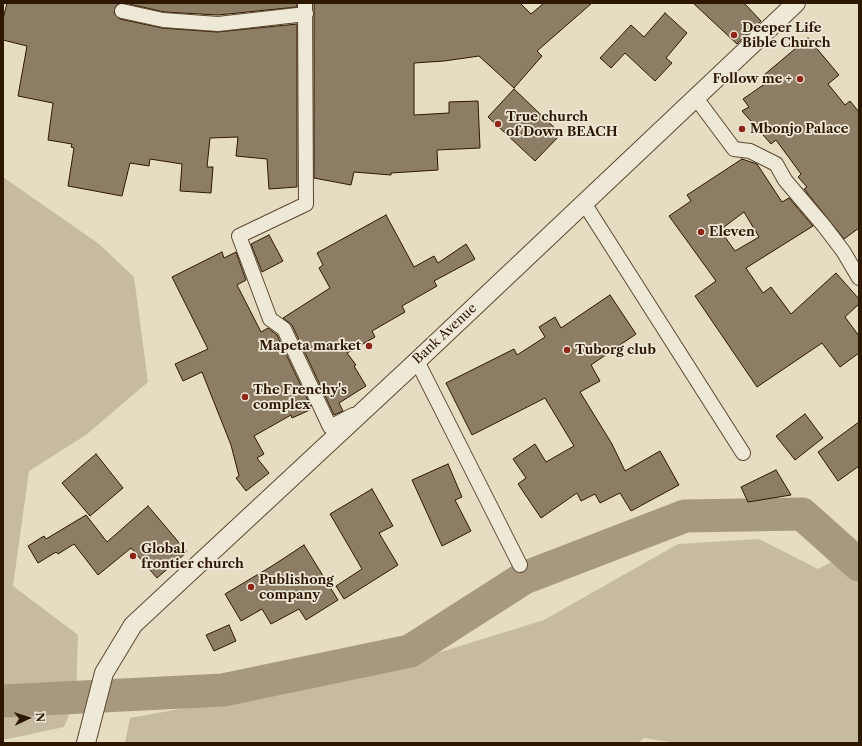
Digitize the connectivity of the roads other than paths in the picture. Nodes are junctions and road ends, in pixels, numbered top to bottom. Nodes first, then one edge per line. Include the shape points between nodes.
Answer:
1 (796, 3) edge
2 (306, 8) edge
3 (122, 11) dead end
4 (696, 98) junction
5 (584, 203) junction
6 (859, 278) edge
7 (416, 361) junction
8 (365, 410) junction
9 (743, 453) dead end
10 (520, 565) dead end
11 (86, 743) edge

1 - 4 street, Bank Avenue
2 - 3 street via 218,24 163,20
2 - 8 street via 306,204 239,236 270,319 284,329 330,427
4 - 5 street, Bank Avenue
4 - 6 street via 734,149 750,151 776,164 785,180 843,251
5 - 7 street, Bank Avenue
5 - 9 street
7 - 8 street, Bank Avenue
7 - 10 street
8 - 11 street, Bank Avenue via 133,625 104,673

